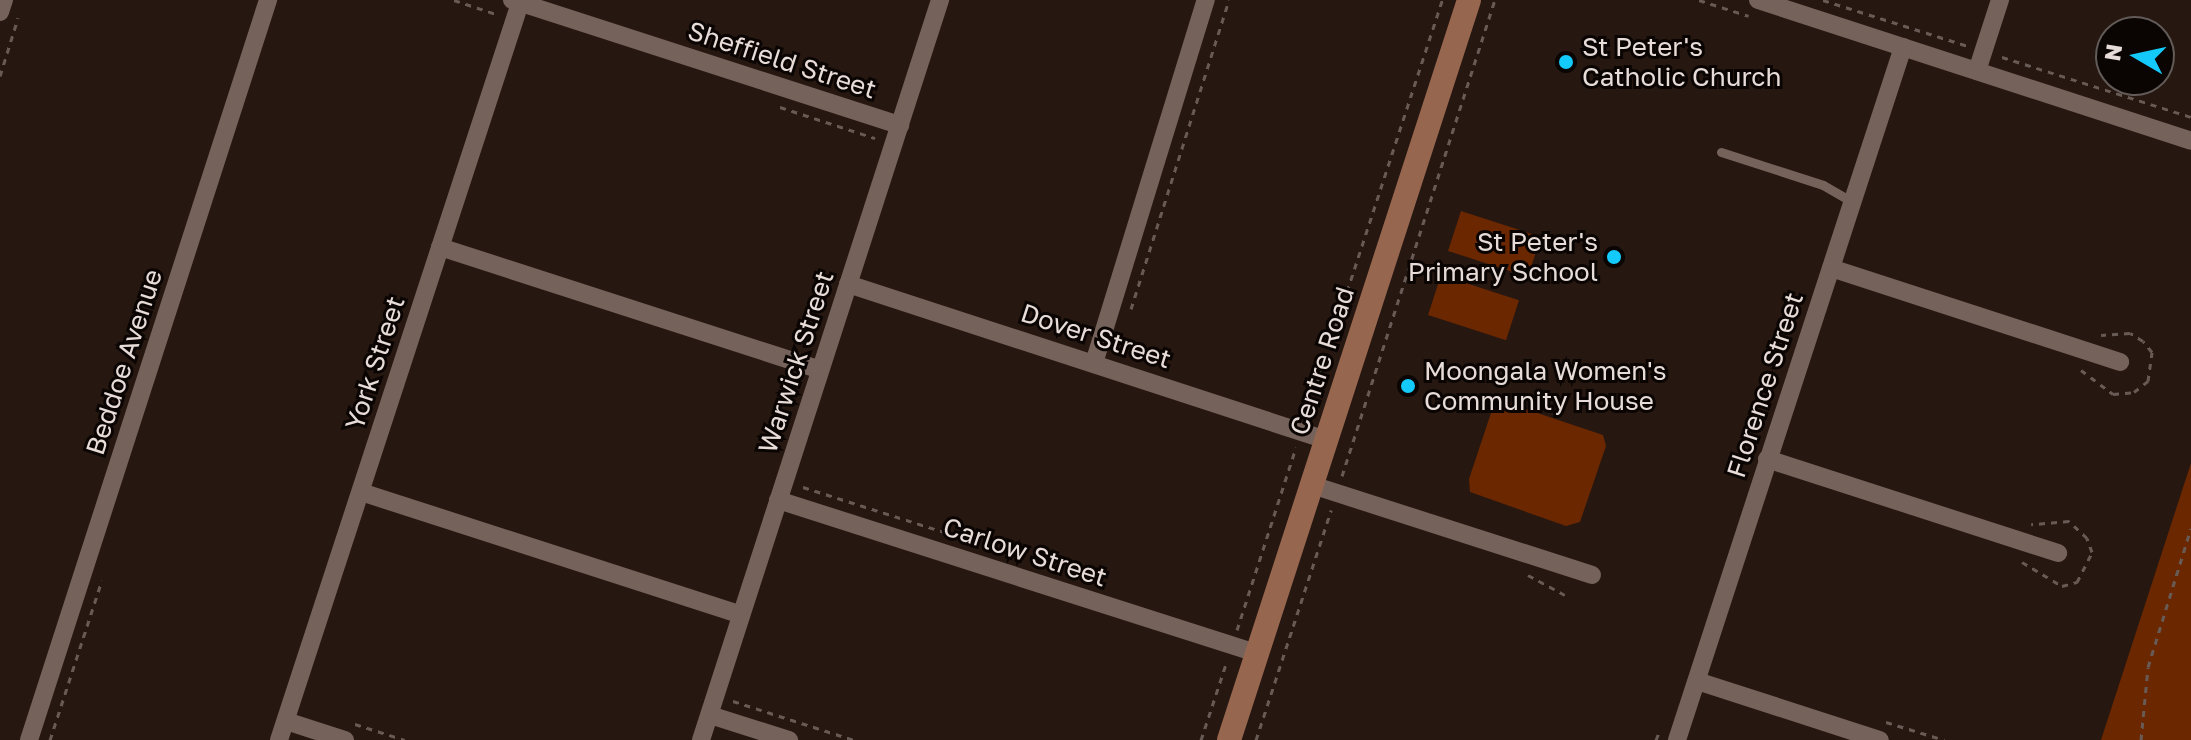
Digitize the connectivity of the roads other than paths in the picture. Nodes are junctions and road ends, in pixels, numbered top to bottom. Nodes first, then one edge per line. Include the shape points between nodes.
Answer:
1 (4, 0) edge
2 (268, 0) edge
3 (940, 0) edge
4 (1206, 0) edge
5 (1469, 0) edge
6 (1758, 0) edge
7 (2000, 0) edge
8 (515, 7) edge
9 (0, 12) edge
10 (1903, 47) junction
11 (1977, 71) junction
12 (900, 125) junction
13 (2191, 141) edge
14 (1721, 152) dead end
15 (1852, 202) junction
16 (440, 247) junction
17 (1831, 268) junction
18 (848, 284) junction
19 (2120, 362) dead end
20 (1094, 363) junction
21 (820, 370) junction
22 (1326, 440) junction
23 (1767, 459) junction
24 (1312, 485) junction
25 (361, 492) junction
26 (778, 500) junction
27 (2058, 553) dead end
28 (1592, 575) dead end
29 (741, 615) junction
30 (1256, 653) junction
31 (1697, 681) junction
32 (710, 715) junction
33 (286, 721) junction
34 (29, 740) edge
35 (279, 740) edge
36 (345, 740) edge
37 (701, 740) edge
38 (789, 740) edge
39 (1229, 740) edge
40 (1677, 740) edge
41 (1880, 740) edge

1 - 9 street
2 - 34 street, Beddoe Avenue
3 - 12 street, Warwick Street
4 - 20 street
5 - 22 main road, Centre Road
6 - 10 street
7 - 11 street
8 - 12 street, Sheffield Street
8 - 16 street, York Street
10 - 11 street
10 - 15 street, Florence Street
11 - 13 street
12 - 18 street, Warwick Street
14 - 15 lane via 1823,185
15 - 17 street, Florence Street
16 - 21 street
16 - 25 street, York Street
17 - 19 street
17 - 23 street, Florence Street
18 - 20 street, Dover Street
18 - 21 street, Warwick Street
20 - 22 street, Dover Street via 1304,422
21 - 26 street, Warwick Street
22 - 24 main road, Centre Road
23 - 27 street
23 - 31 street, Florence Street
24 - 28 street
24 - 30 main road, Centre Road
25 - 29 street
25 - 33 street, York Street
26 - 29 street, Warwick Street
26 - 30 street, Carlow Street
29 - 32 street, Warwick Street
30 - 39 main road, Centre Road
31 - 40 street, Florence Street
31 - 41 street
32 - 37 street, Warwick Street
32 - 38 street
33 - 35 street, York Street
33 - 36 street

